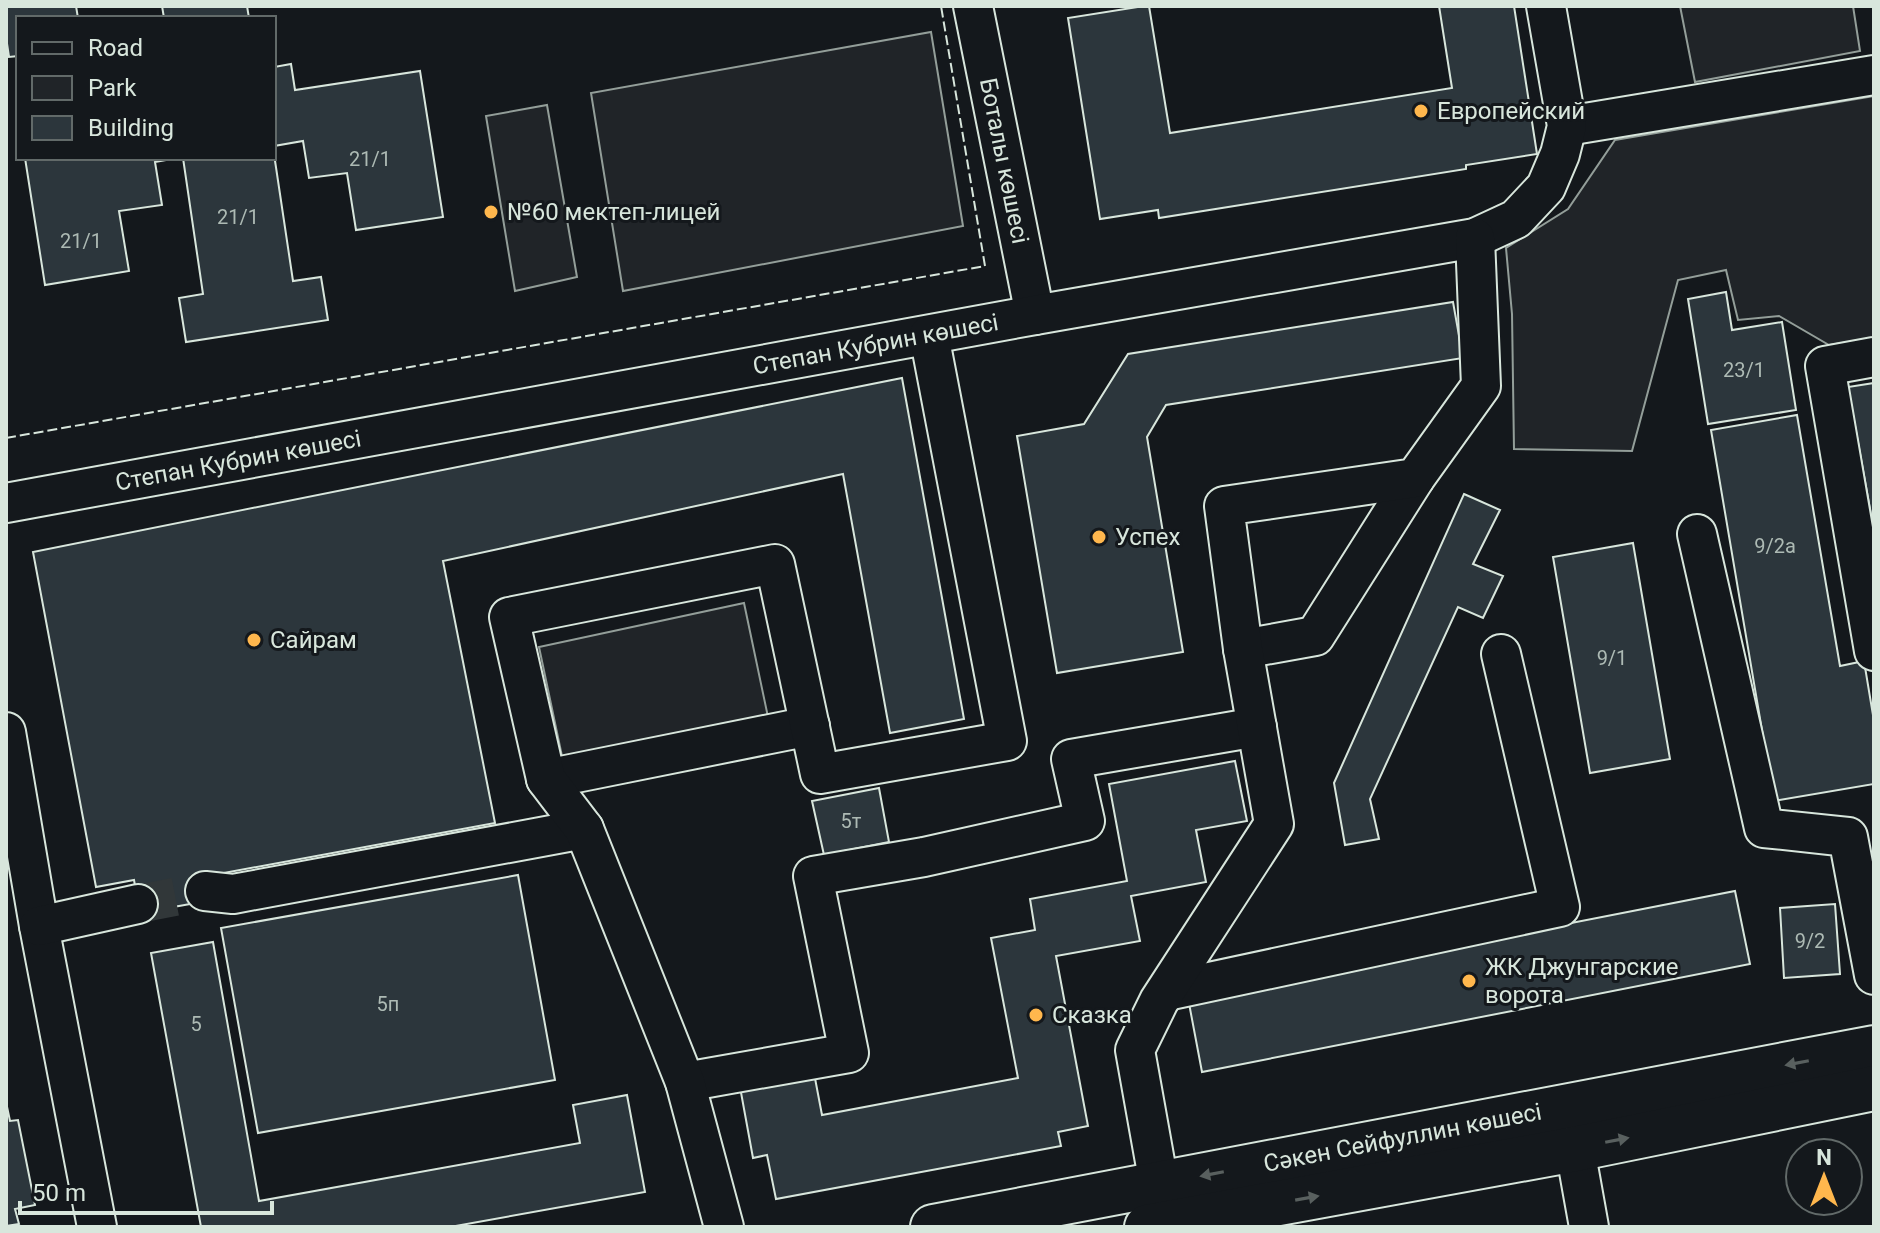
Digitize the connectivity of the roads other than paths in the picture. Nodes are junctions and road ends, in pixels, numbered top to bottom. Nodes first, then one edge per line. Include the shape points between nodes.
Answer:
1 (973, 6) edge
2 (1546, 6) edge
3 (1874, 75) edge
4 (1567, 126) junction
5 (1475, 238) junction
6 (1035, 315) junction
7 (929, 335) junction
8 (1874, 357) edge
9 (1415, 478) junction
10 (6, 503) edge
11 (1697, 534) dead end
12 (1243, 649) junction
13 (1874, 651) edge
14 (1501, 654) dead end
15 (810, 726) junction
16 (1257, 727) junction
17 (6, 732) edge
18 (546, 779) junction
19 (584, 829) junction
20 (205, 891) tunnel mouth
21 (138, 904) tunnel mouth
22 (39, 926) junction
23 (1874, 975) edge
24 (1167, 991) junction
25 (1874, 1048) edge
26 (685, 1082) junction
27 (1874, 1088) edge
28 (1575, 1149) junction
29 (1159, 1184) junction
30 (97, 1227) edge
31 (724, 1227) edge
32 (933, 1227) edge
33 (1147, 1227) edge
34 (1589, 1227) edge

1 - 6 street, Боталы көшесі
2 - 4 street, Степан Кубрин көшесі
3 - 4 street
4 - 5 street, Степан Кубрин көшесі via 1546,187 1516,219
5 - 6 street, Степан Кубрин көшесі
5 - 9 street via 1481,386
6 - 7 street, Степан Кубрин көшесі
7 - 10 street, Степан Кубрин көшесі
7 - 15 street via 1007,741 820,774
8 - 13 street via 1825,366
9 - 12 street via 1315,636
9 - 12 street via 1224,506
11 - 23 street via 1764,828 1848,837
12 - 16 street
14 - 24 street via 1560,907
15 - 18 street
15 - 18 street via 775,564 509,617
16 - 24 street via 1274,824
16 - 26 street via 1071,759 1085,821 813,876 849,1053
17 - 22 street
18 - 19 street
19 - 20 street via 233,894
19 - 26 street
21 - 22 street
22 - 30 street
24 - 29 street via 1135,1050
25 -> 29 main road, Сәкен Сейфуллин көшесі
26 - 31 street
28 -> 27 main road, Сәкен Сейфуллин көшесі
33 -> 28 main road, Сәкен Сейфуллин көшесі
28 - 34 street
29 - 32 main road, Сәкен Сейфуллин көшесі

